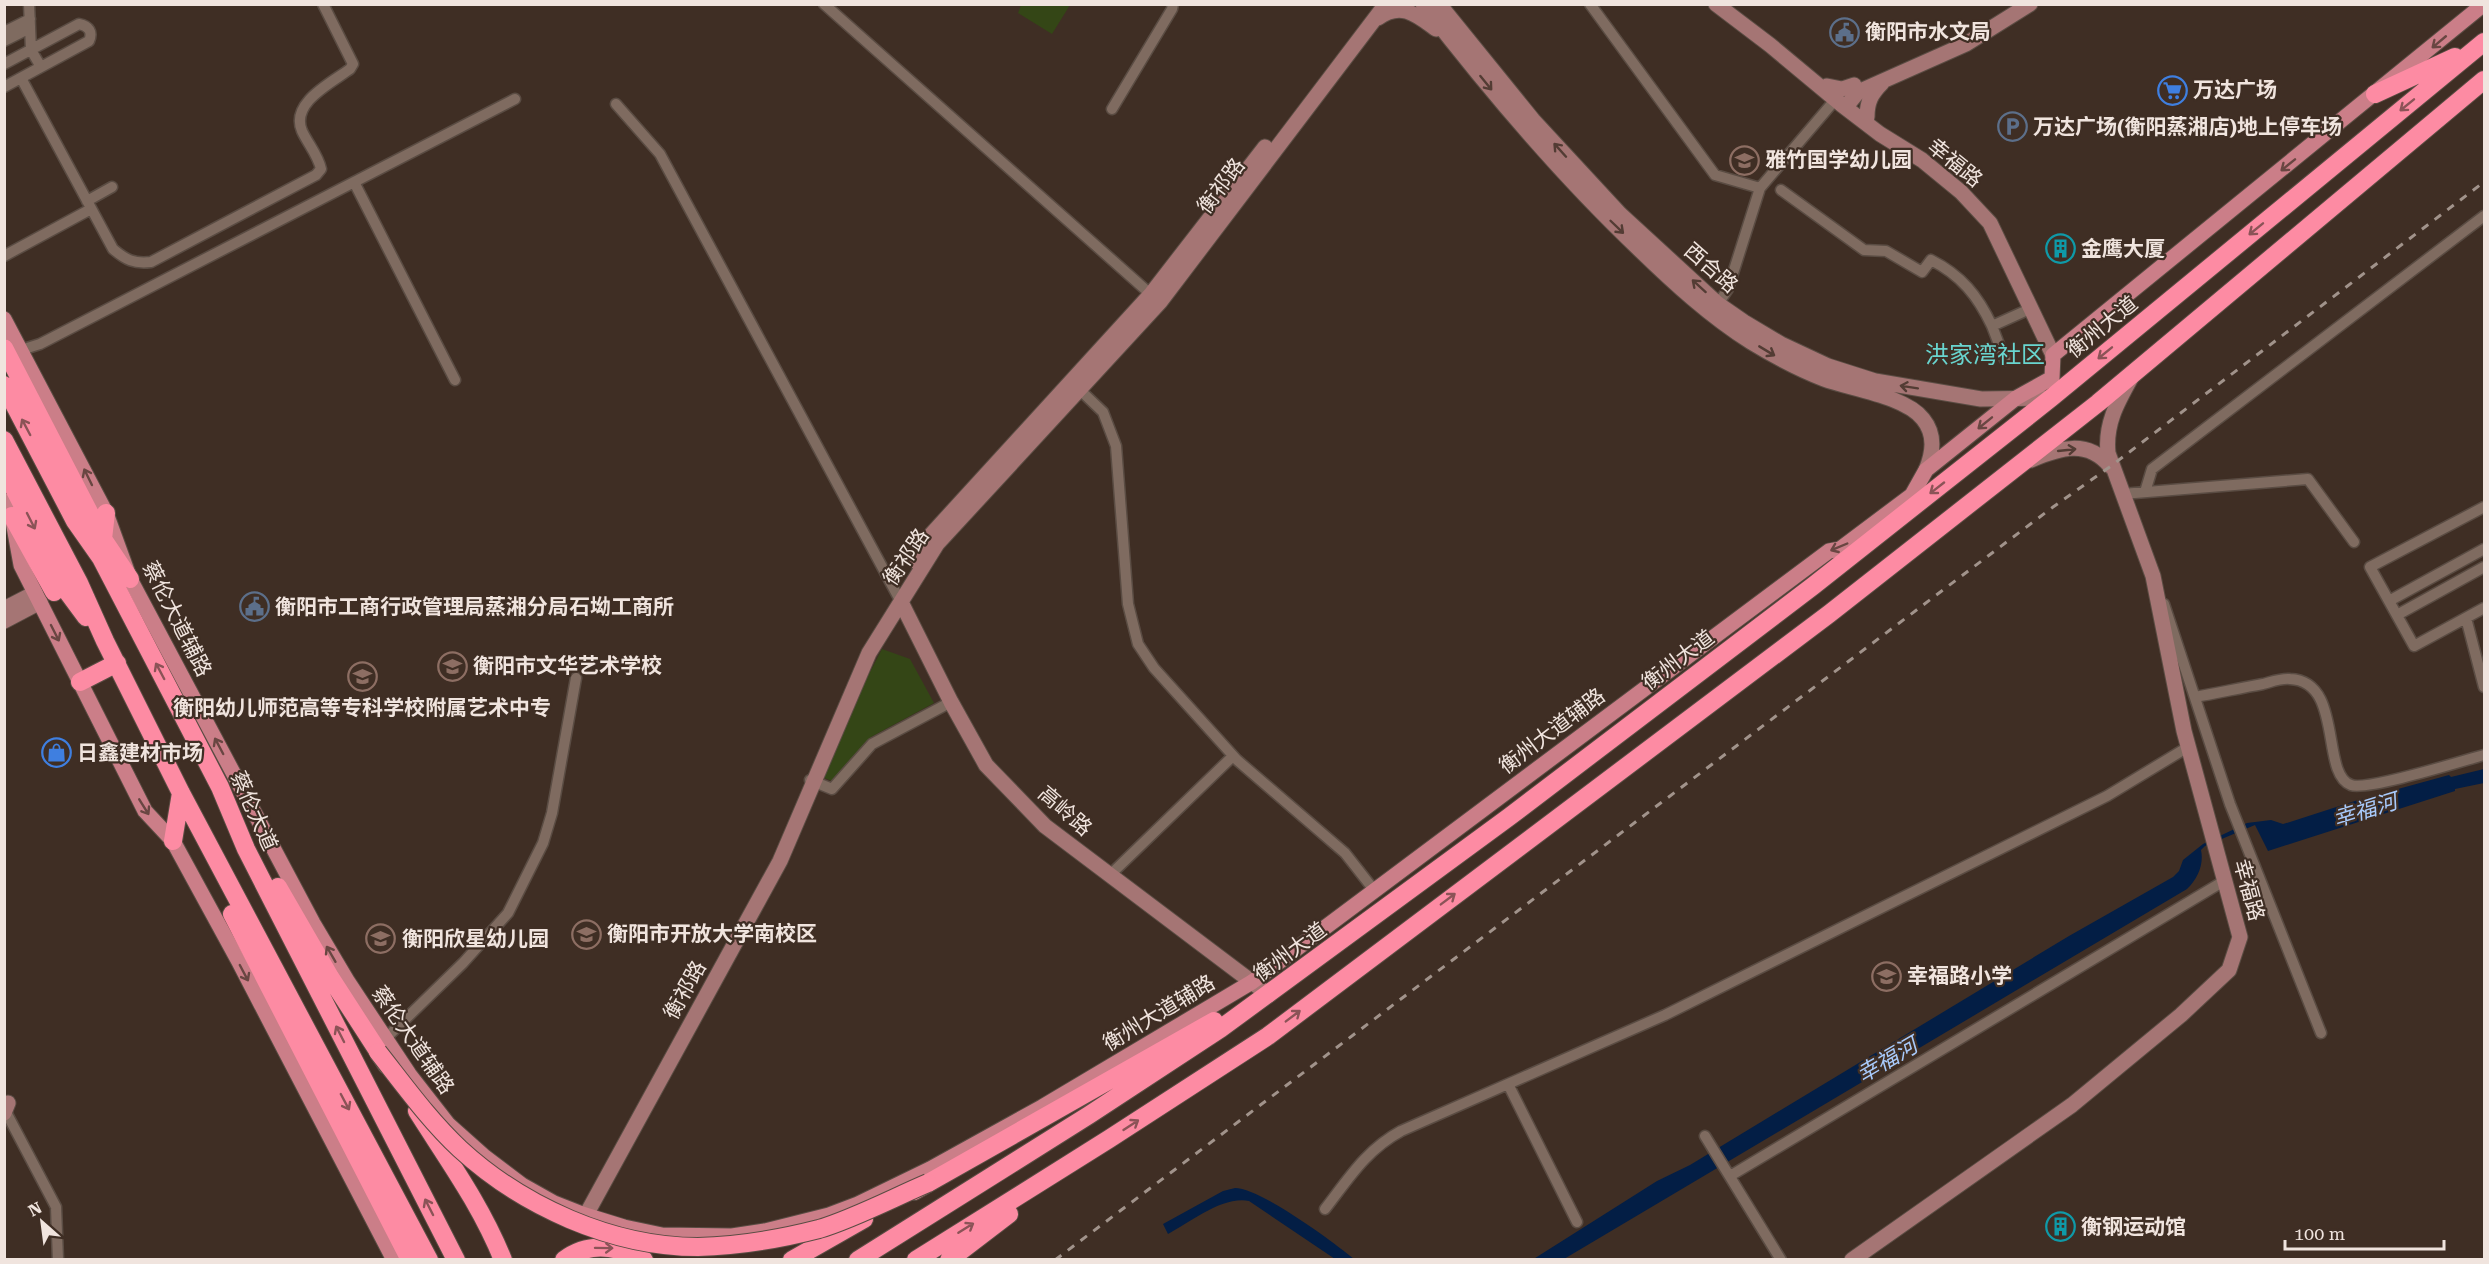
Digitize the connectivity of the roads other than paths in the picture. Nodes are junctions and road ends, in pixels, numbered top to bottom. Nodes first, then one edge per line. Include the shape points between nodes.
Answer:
1 (29, 4) edge
2 (323, 4) edge
3 (824, 4) edge
4 (1173, 4) edge
5 (1375, 4) edge
6 (1386, 4) edge
7 (1423, 4) edge
8 (1439, 4) edge
9 (1590, 4) edge
10 (1716, 4) edge
11 (1725, 4) edge
12 (2017, 4) edge
13 (2030, 4) edge
14 (2484, 4) edge
15 (1374, 21) junction
16 (30, 24) junction
17 (4, 32) edge
18 (4, 41) edge
19 (1452, 41) junction
20 (2483, 42) edge
21 (31, 50) junction
22 (4, 64) edge
23 (41, 67) junction
24 (21, 78) junction
25 (1886, 79) junction
26 (2484, 80) edge
27 (1854, 85) junction
28 (1827, 86) junction
29 (4, 87) edge
30 (2375, 94) junction
31 (515, 99) dead end
32 (1842, 102) junction
33 (616, 104) dead end
34 (1112, 108) dead end
35 (1868, 117) junction
36 (354, 182) junction
37 (112, 187) dead end
38 (1760, 188) junction
39 (1781, 190) dead end
40 (89, 205) junction
41 (2484, 216) edge
42 (1990, 219) junction
43 (4, 256) edge
44 (1155, 298) junction
45 (1718, 304) junction
46 (2032, 308) junction
47 (4, 319) edge
48 (1992, 326) junction
49 (2071, 341) junction
50 (11, 352) edge
51 (2053, 356) junction
52 (2005, 360) dead end
53 (2134, 373) junction
54 (2052, 378) junction
55 (455, 380) dead end
56 (4, 385) edge
57 (1079, 389) junction
58 (2016, 398) junction
59 (2051, 398) junction
60 (4, 440) edge
61 (70, 459) junction
62 (2020, 464) junction
63 (2111, 466) junction
64 (4, 469) edge
65 (1926, 470) junction
66 (2145, 492) junction
67 (2122, 494) junction
68 (1911, 502) junction
69 (2484, 507) edge
70 (8, 509) edge
71 (106, 513) junction
72 (103, 539) junction
73 (2354, 543) dead end
74 (2484, 549) edge
75 (100, 558) junction
76 (2484, 567) edge
77 (2153, 576) junction
78 (130, 579) junction
79 (37, 598) junction
80 (899, 598) junction
81 (2389, 601) junction
82 (2484, 608) edge
83 (4, 609) edge
84 (2397, 615) junction
85 (2466, 618) junction
86 (4, 621) edge
87 (105, 641) junction
88 (117, 663) junction
89 (576, 678) dead end
90 (80, 682) junction
91 (2484, 687) edge
92 (2195, 697) junction
93 (951, 702) junction
94 (2188, 747) junction
95 (2484, 755) edge
96 (1233, 756) junction
97 (812, 780) junction
98 (220, 787) junction
99 (180, 793) junction
100 (173, 841) junction
101 (1110, 874) junction
102 (2224, 881) junction
103 (1374, 890) junction
104 (1252, 982) junction
105 (1269, 995) junction
106 (2321, 1033) dead end
107 (382, 1045) junction
108 (1508, 1084) junction
109 (5, 1106) edge
110 (1109, 1139) junction
111 (1707, 1139) dead end
112 (349, 1141) junction
113 (342, 1160) junction
114 (1728, 1173) junction
115 (353, 1181) junction
116 (928, 1183) junction
117 (375, 1191) junction
118 (1325, 1209) dead end
119 (584, 1214) junction
120 (1577, 1222) dead end
121 (653, 1248) edge
122 (58, 1260) edge
123 (394, 1260) edge
124 (410, 1260) edge
125 (429, 1260) edge
126 (456, 1260) edge
127 (503, 1260) edge
128 (564, 1260) edge
129 (792, 1260) edge
130 (858, 1260) edge
131 (916, 1260) edge
132 (949, 1260) edge
133 (1781, 1260) edge
134 (1852, 1260) edge

1 - 16 street
2 - 40 street via 353,64 301,108 302,131 321,169 316,175 151,262 140,264 126,260 113,249
3 - 44 street
4 - 34 street
5 - 44 street, 衡祁路
6 - 15 street, 衡祁路
7 - 19 street, 西合路
45 -> 8 street, 西合路 via 1620,214 1574,165
9 - 38 street via 1715,175
10 - 32 street, 幸福路
11 - 28 street, 幸福路
12 - 27 street via 1963,39
13 - 25 street via 1966,44
14 -> 30 main road
15 - 19 street via 1389,10 1398,9 1426,22
15 - 44 street, 衡祁路
16 - 17 street
16 - 18 street
16 - 21 street
19 -> 65 street, 西合路 via 1563,172 1710,314 1774,356 1824,379 1899,403 1923,418 1933,442
20 - 30 highway
20 -> 59 highway, 衡州大道
21 - 22 street
21 - 23 street
21 - 23 street via 79,24 90,30 88,41
23 - 24 street
24 - 29 street
24 - 40 street
25 - 32 street
25 - 35 street via 1872,93
26 - 53 highway
27 - 28 street via 1842,89
27 - 32 street
28 - 32 street, 幸福路
30 -> 49 main road
31 - 36 street
32 - 35 street, 幸福路
32 - 38 street
32 - 42 street, 幸福路 via 1880,134 1922,160
33 - 80 street via 660,154
35 - 42 street, 幸福路 via 1965,188
36 - 50 street via 40,344
36 - 55 street
37 - 40 street
38 - 45 street via 1728,289
39 - 48 street via 1864,250 1886,251 1922,272 1931,260 1944,267 1969,287
40 - 43 street
41 - 66 street via 2152,469
42 - 46 street, 幸福路
42 - 49 street, 幸福路 via 2050,335 2059,341
44 - 57 street, 衡祁路
44 - 80 street, 衡祁路 via 929,537
58 -> 45 street, 西合路 via 1981,399 1875,381 1828,366 1781,344
46 - 48 street
46 - 51 street, 幸福路
47 - 50 main road
48 - 52 street
49 - 51 main road
50 - 61 highway
51 - 54 main road
53 - 62 highway
53 - 63 street, 幸福路 via 2110,421 2107,444
54 - 58 main road, 衡州大道辅路
54 - 59 highway
75 -> 56 highway, 蔡伦大道 via 75,521
57 - 80 street, 衡祁路 via 937,544
57 - 96 street via 1103,412 1116,446 1128,604 1138,644 1154,668
58 - 59 street, 西合路
58 -> 65 main road, 衡州大道辅路
59 -> 68 highway, 衡州大道
60 - 87 highway
71 -> 61 main road, 蔡伦大道辅路
61 - 72 highway
62 -> 63 street via 2070,448 2092,451
110 -> 62 highway via 1268,1035 1829,614
63 - 67 street, 幸福路
64 -> 87 highway via 66,590
65 - 68 main road, 衡州大道辅路
66 - 67 street
66 - 73 street via 2308,479
67 - 77 street, 幸福路
68 -> 103 main road, 衡州大道辅路 via 1840,549 1830,551
68 - 105 highway, 衡州大道 via 1813,586
69 - 81 street via 2370,567
70 - 79 main road via 21,566
70 - 87 highway via 56,596
71 - 72 highway
71 - 78 main road, 蔡伦大道辅路
72 - 75 highway
72 - 78 highway
74 - 81 street
98 -> 75 highway, 蔡伦大道
76 - 84 street
77 - 92 street
77 - 94 street, 幸福路
107 -> 78 main road, 蔡伦大道辅路 via 313,924
79 - 83 street
79 - 86 street
79 -> 90 main road
80 - 93 street, 高岭路
80 - 97 street, 衡祁路 via 869,653
81 - 84 street
82 - 85 street
84 - 85 street via 2414,646
85 - 91 street
87 - 88 highway
88 - 90 highway
88 - 99 highway
89 - 107 street via 552,813 543,843 508,913
90 -> 100 main road via 145,811
92 - 95 street via 2289,678 2304,681 2316,690 2339,770 2352,786 2380,783
92 - 106 street via 2230,804
93 - 97 street via 872,744 832,789
93 - 101 street, 高岭路 via 986,765 1045,826
94 - 102 street, 幸福路
94 - 108 street via 2107,795 1676,1010
96 - 101 street
96 - 103 street via 1345,853
97 - 119 street, 衡祁路 via 780,861
98 - 107 highway via 330,977
126 -> 98 highway, 蔡伦大道 via 246,849
99 - 100 highway
99 - 112 highway via 245,942
99 -> 125 highway
100 -> 113 main road
101 - 104 street, 高岭路
102 - 114 street
102 - 134 street, 幸福路 via 2240,937 2229,970 2072,1105
103 - 104 main road, 衡州大道辅路
104 - 105 street, 高岭路
104 - 121 main road, 衡州大道辅路 via 1042,1107 858,1204 765,1231
105 - 116 highway via 1194,1031
105 - 130 highway, 衡州大道 via 1098,1109
107 - 116 highway, bridge via 431,1119 483,1169 555,1212 639,1240 698,1247 784,1237 822,1228
107 - 119 main road, 蔡伦大道辅路 via 448,1124 485,1157 522,1185
107 - 127 highway, bridge via 468,1188
108 - 118 street via 1381,1142 1361,1161
108 - 120 street
109 - 122 street via 56,1208
131 -> 110 highway
110 - 132 highway
111 - 114 street
112 - 113 highway
112 - 117 highway
113 - 115 main road
114 - 133 street
115 - 117 highway
115 - 123 main road
116 - 129 highway, bridge
117 - 124 highway
119 - 121 main road, 衡州大道辅路 via 624,1227
128 -> 121 highway via 589,1248

